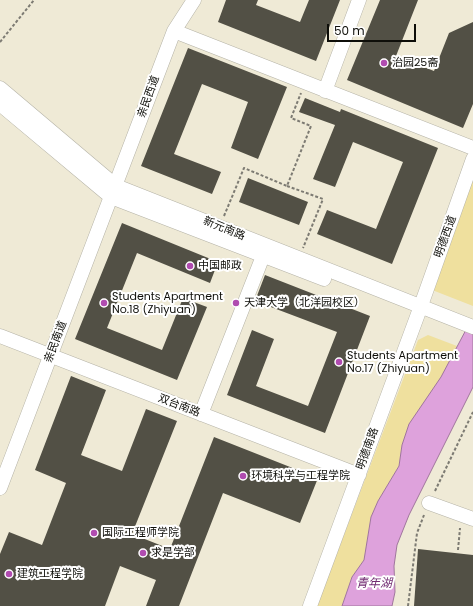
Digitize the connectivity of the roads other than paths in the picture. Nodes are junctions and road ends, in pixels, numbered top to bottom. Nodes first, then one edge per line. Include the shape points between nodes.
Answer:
1 (194, 0) edge
2 (359, 0) edge
3 (174, 31) junction
4 (0, 88) edge
5 (325, 90) junction
6 (0, 104) edge
7 (473, 148) edge
8 (473, 159) edge
9 (113, 192) junction
10 (263, 256) junction
11 (419, 311) junction
12 (470, 329) edge
13 (0, 336) edge
14 (51, 356) junction
15 (201, 414) junction
16 (359, 474) junction
17 (0, 488) edge
18 (429, 504) dead end
19 (468, 517) edge
20 (310, 606) edge

1 - 3 street, 亲民西道
2 - 5 street
3 - 5 street
3 - 9 street, 亲民西道
4 - 9 street, 新元南路
5 - 7 street
6 - 9 street, 新元南路
8 - 11 street, 明德西道
9 - 10 street, 新元南路
9 - 11 street, 新元南路 via 220,227
9 - 14 street, 亲民南道
10 - 11 street, 新元南路
10 - 15 street
11 - 12 street
11 - 16 street, 明德南路
13 - 14 street, 双台南路
14 - 15 street, 双台南路
14 - 17 street, 亲民南道
15 - 16 street, 双台南路
16 - 20 street, 明德南路
18 - 19 street

